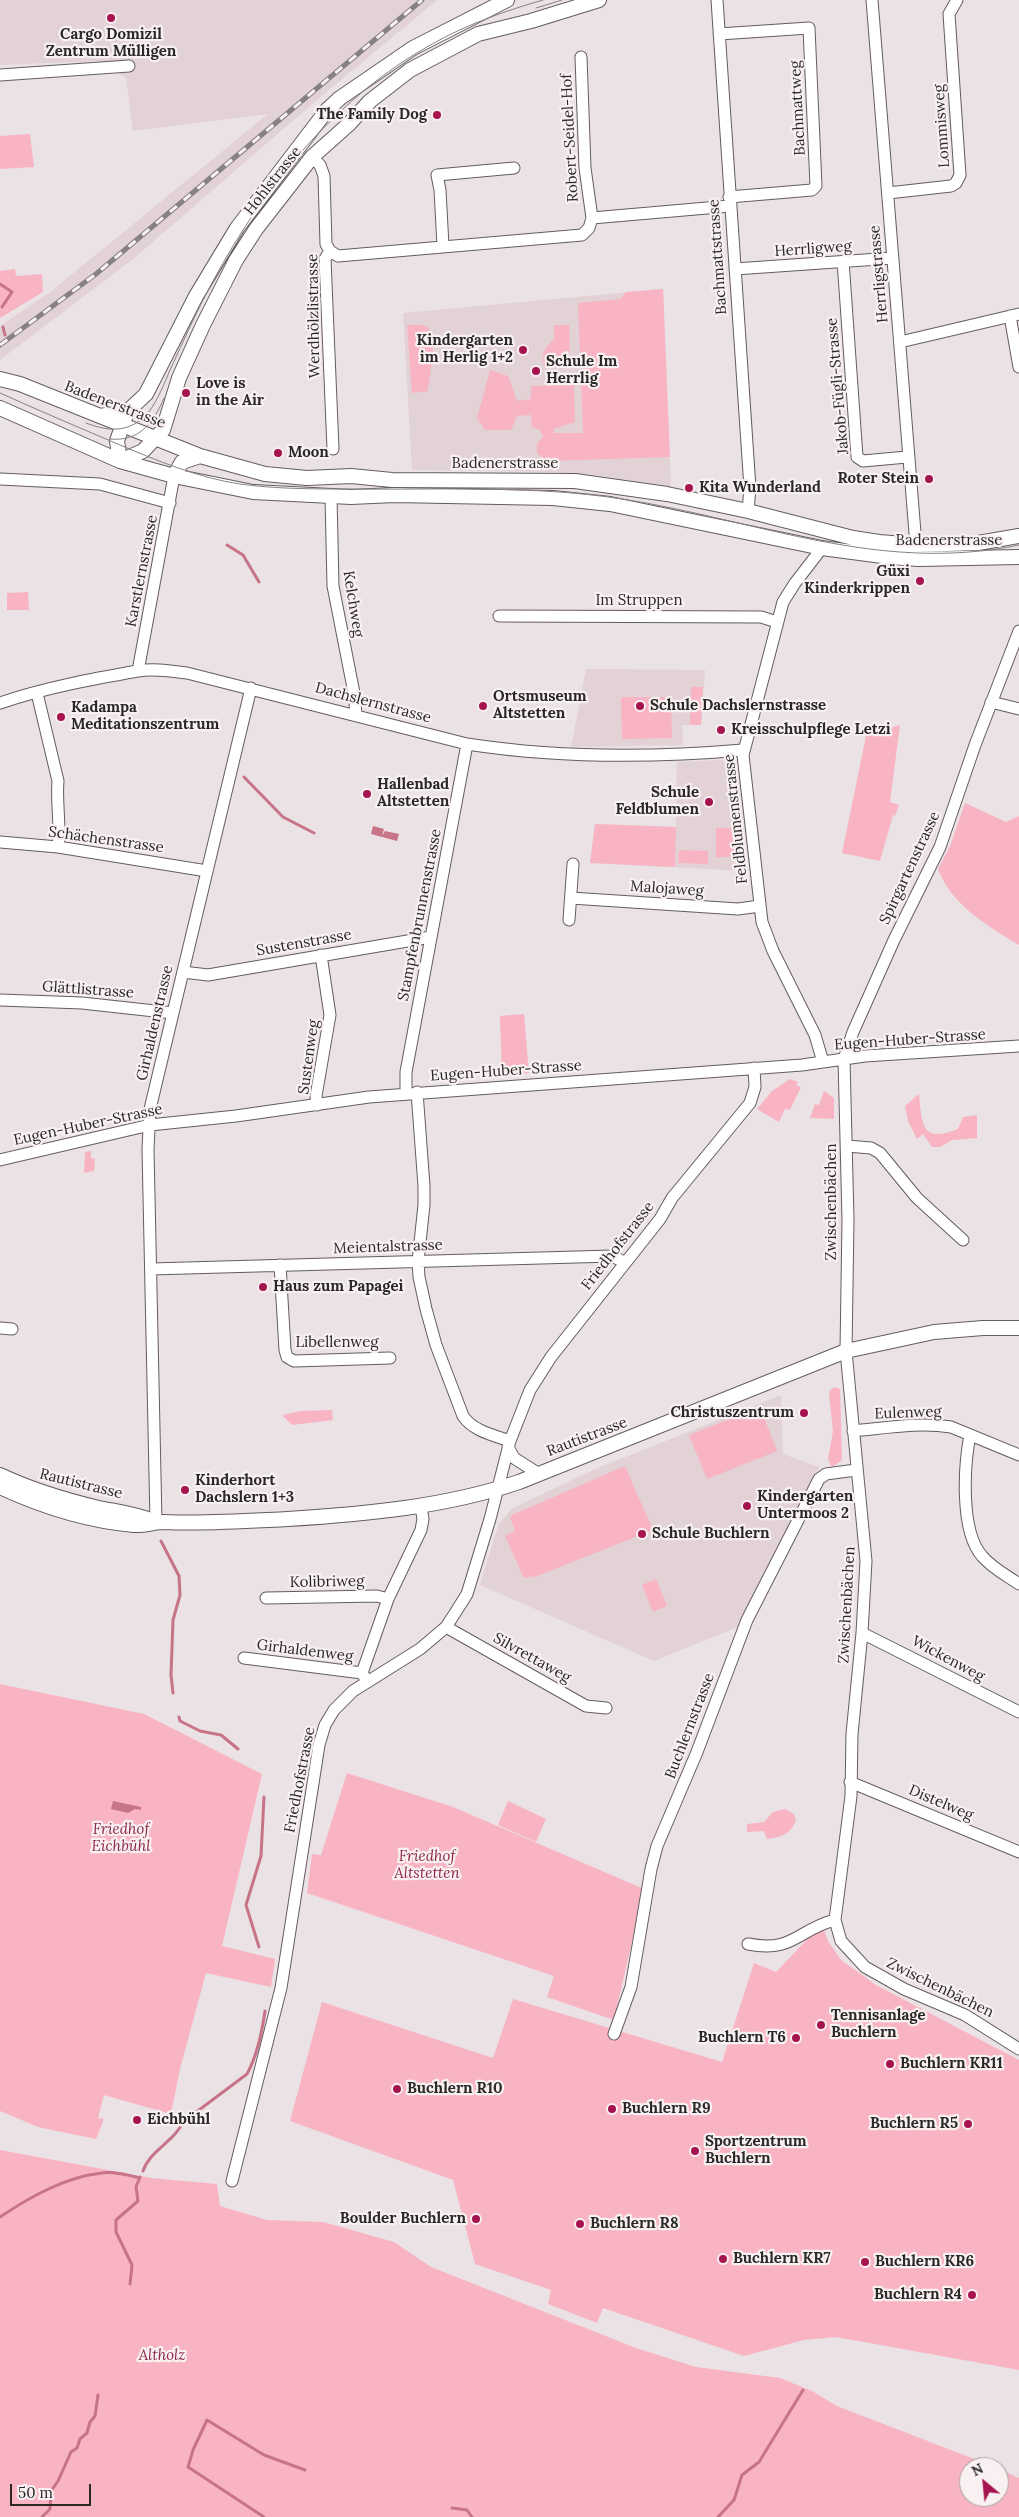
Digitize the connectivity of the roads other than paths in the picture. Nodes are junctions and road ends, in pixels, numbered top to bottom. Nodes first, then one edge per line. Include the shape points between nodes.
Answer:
1 (507, 0) edge
2 (600, 0) edge
3 (717, 0) edge
4 (872, 0) edge
5 (957, 0) edge
6 (719, 34) junction
7 (581, 57) dead end
8 (129, 66) dead end
9 (0, 75) edge
10 (312, 157) junction
11 (514, 168) dead end
12 (888, 193) junction
13 (730, 202) junction
14 (592, 218) junction
15 (443, 246) junction
16 (330, 251) junction
17 (893, 258) junction
18 (843, 261) junction
19 (734, 269) junction
20 (1015, 315) edge
21 (900, 342) junction
22 (1019, 367) edge
23 (0, 379) edge
24 (0, 408) edge
25 (129, 410) junction
26 (99, 416) junction
27 (121, 426) junction
28 (157, 438) junction
29 (333, 450) dead end
30 (200, 456) junction
31 (908, 457) junction
32 (120, 461) junction
33 (174, 476) junction
34 (0, 479) edge
35 (331, 496) junction
36 (170, 503) junction
37 (748, 511) junction
38 (828, 532) junction
39 (1019, 536) edge
40 (916, 545) junction
41 (822, 548) junction
42 (1019, 557) edge
43 (500, 616) dead end
44 (777, 622) junction
45 (1019, 631) edge
46 (138, 671) junction
47 (251, 688) junction
48 (37, 693) junction
49 (991, 702) junction
50 (0, 703) edge
51 (1019, 709) edge
52 (356, 714) junction
53 (467, 744) junction
54 (743, 750) junction
55 (0, 842) edge
56 (58, 847) junction
57 (573, 864) dead end
58 (208, 871) junction
59 (571, 898) junction
60 (760, 906) junction
61 (569, 920) dead end
62 (431, 937) junction
63 (321, 955) junction
64 (183, 972) junction
65 (0, 1000) edge
66 (173, 1013) junction
67 (1019, 1046) edge
68 (844, 1059) junction
69 (823, 1062) junction
70 (754, 1068) junction
71 (412, 1093) junction
72 (317, 1105) junction
73 (150, 1125) junction
74 (847, 1146) junction
75 (0, 1160) edge
76 (962, 1240) dead end
77 (418, 1261) junction
78 (624, 1262) junction
79 (280, 1265) junction
80 (151, 1269) junction
81 (0, 1328) edge
82 (1019, 1328) edge
83 (12, 1330) dead end
84 (846, 1351) junction
85 (390, 1358) dead end
86 (853, 1431) junction
87 (970, 1435) junction
88 (509, 1444) junction
89 (1019, 1455) edge
90 (856, 1470) junction
91 (539, 1474) junction
92 (0, 1476) edge
93 (0, 1487) edge
94 (497, 1490) junction
95 (421, 1507) junction
96 (156, 1522) junction
97 (1019, 1584) edge
98 (266, 1598) dead end
99 (388, 1599) junction
100 (446, 1627) junction
101 (862, 1633) junction
102 (244, 1658) dead end
103 (365, 1677) junction
104 (606, 1708) dead end
105 (1019, 1712) edge
106 (850, 1782) junction
107 (1019, 1852) edge
108 (835, 1920) junction
109 (748, 1944) dead end
110 (614, 2034) dead end
111 (1019, 2049) edge
112 (232, 2181) dead end

1 - 25 street, Hohlstrasse via 407,52 340,98 320,117 237,228 196,296 152,385
2 - 10 street, Hohlstrasse via 486,32 444,50 376,94 345,129
3 - 6 street, Bachmattstrasse
4 - 12 street, Herrligstrasse
5 - 12 street, Lommisweg via 949,14 960,175 951,186
6 - 13 street, Bachmattstrasse
6 - 13 street, Bachmattweg via 809,28 816,186 812,190
7 - 14 street, Robert-Seidel-Hof via 585,168
8 - 9 street
10 - 16 street, Werdhölzlistrasse via 324,176 326,244
10 - 28 street, Hohlstrasse via 256,229 227,276 187,359 163,430
11 - 15 street via 437,175
12 - 17 street, Herrligstrasse
13 - 14 street, Robert-Seidel-Hof
13 - 19 street, Bachmattstrasse
14 - 15 street, Robert-Seidel-Hof via 582,235
15 - 16 street, Robert-Seidel-Hof via 338,256
16 - 29 street, Werdhölzlistrasse via 325,259
17 - 18 street, Herrligweg
17 - 21 street, Herrligstrasse
18 - 19 street, Herrligweg
18 - 31 street, Jakob-Fügli-Strasse via 857,457 863,461
19 - 37 street, Bachmattstrasse via 749,479
20 - 21 street
20 - 22 street
21 - 31 street, Herrligstrasse
23 - 26 street, Badenerstrasse
24 - 32 street, Badenerstrasse
25 - 26 street
25 - 27 street, Hohlstrasse
26 - 27 street, Badenerstrasse
27 - 28 street, Badenerstrasse
27 - 32 street, Hohlstrasse via 117,441
28 - 30 street, Badenerstrasse
28 - 32 street, Hohlstrasse via 143,451
30 - 33 street via 182,462
30 - 37 street, Badenerstrasse via 255,472 283,476 575,481 667,494
31 - 40 street, Herrligstrasse
32 - 33 street, Badenerstrasse
33 - 35 street, Badenerstrasse via 253,492
33 - 36 street, Karstlernstrasse
34 - 36 street via 100,484
35 - 41 street, Badenerstrasse via 553,498 610,504
35 - 52 street, Kelchweg via 333,586
36 - 46 street, Karstlernstrasse
37 - 38 street, Badenerstrasse
38 - 40 street, Badenerstrasse
38 - 41 street
39 - 40 street, Badenerstrasse via 978,543
41 - 42 street, Badenerstrasse via 918,559
41 - 44 street, Feldblumenstrasse via 783,602
43 - 44 street, Im Struppen via 761,617
44 - 54 street, Feldblumenstrasse
45 - 49 street, Spirgartenstrasse
46 - 47 street, Dachslernstrasse via 187,673
46 - 48 street, Dachslernstrasse
47 - 52 street, Dachslernstrasse
47 - 58 street, Girhaldenstrasse
48 - 50 street, Dachslernstrasse
48 - 56 street via 58,781
49 - 51 street
49 - 68 street, Spirgartenstrasse via 940,847 894,940
52 - 53 street, Dachslernstrasse
53 - 54 street, Dachslernstrasse via 574,755 625,756
53 - 62 street, Stampfenbrunnenstrasse
54 - 60 street, Feldblumenstrasse
55 - 56 street, Schächenstrasse
56 - 58 street, Schächenstrasse
57 - 59 street
58 - 64 street, Girhaldenstrasse
59 - 60 street, Malojaweg via 738,909
59 - 61 street
60 - 69 street, Feldblumenstrasse via 768,940 815,1035
62 - 63 street, Sustenstrasse
62 - 71 street, Stampfenbrunnenstrasse via 406,1072
63 - 64 street, Sustenstrasse via 208,974
63 - 72 street, Sustenweg via 330,1015
64 - 66 street, Girhaldenstrasse
65 - 66 street, Glättlistrasse via 82,1003
66 - 73 street, Girhaldenstrasse via 150,1109
67 - 68 street, Eugen-Huber-Strasse
68 - 69 street, Eugen-Huber-Strasse
68 - 74 street, Zwischenbächen
69 - 70 street, Eugen-Huber-Strasse
70 - 71 street, Eugen-Huber-Strasse
70 - 78 street, Friedhofstrasse via 755,1087 750,1103
71 - 72 street, Eugen-Huber-Strasse
71 - 77 street, Stampfenbrunnenstrasse via 424,1199
72 - 73 street, Eugen-Huber-Strasse
73 - 75 street, Eugen-Huber-Strasse
73 - 80 street, Girhaldenstrasse
74 - 76 street via 871,1148 880,1153 917,1198
74 - 84 street, Zwischenbächen
77 - 78 street, Meientalstrasse via 612,1256
77 - 79 street, Meientalstrasse
77 - 88 street, Stampfenbrunnenstrasse via 426,1309 462,1416 478,1430
78 - 88 street, Friedhofstrasse via 539,1373
79 - 80 street, Meientalstrasse
79 - 85 street, Libellenweg via 287,1357 294,1361
80 - 96 street, Girhaldenstrasse
81 - 83 street
82 - 84 street, Rautistrasse via 934,1332
84 - 86 street, Zwischenbächen
84 - 91 street, Rautistrasse
86 - 87 street, Eulenweg via 924,1425 951,1428
86 - 90 street, Zwischenbächen
87 - 89 street, Eulenweg
87 - 97 street via 966,1514 972,1540 984,1558
88 - 91 street via 514,1458
88 - 94 street, Friedhofstrasse
90 - 101 street, Zwischenbächen via 866,1544
90 - 110 street, Buchlernstrasse via 826,1474 819,1479 747,1620 696,1756 657,1846 631,1987
91 - 94 street, Rautistrasse
92 - 96 street, Rautistrasse via 41,1492 99,1508 137,1514
93 - 96 street, Rautistrasse via 65,1511 101,1520 136,1526
94 - 95 street, Rautistrasse
94 - 100 street, Friedhofstrasse via 467,1594
95 - 96 street, Rautistrasse via 212,1524
95 - 99 street via 421,1530
98 - 99 street, Kolibriweg via 377,1596
99 - 103 street
100 - 103 street, Friedhofstrasse via 398,1664
100 - 104 street, Silvrettaweg via 586,1706
101 - 105 street, Wickenweg
101 - 106 street, Zwischenbächen
102 - 103 street, Girhaldenweg
103 - 112 street, Friedhofstrasse via 334,1710 319,1745 281,1988
106 - 107 street, Distelweg
106 - 108 street, Zwischenbächen via 847,1833
108 - 109 street via 823,1923 786,1944 774,1947
108 - 111 street, Zwischenbächen via 841,1941 865,1967 904,1989 965,2015

